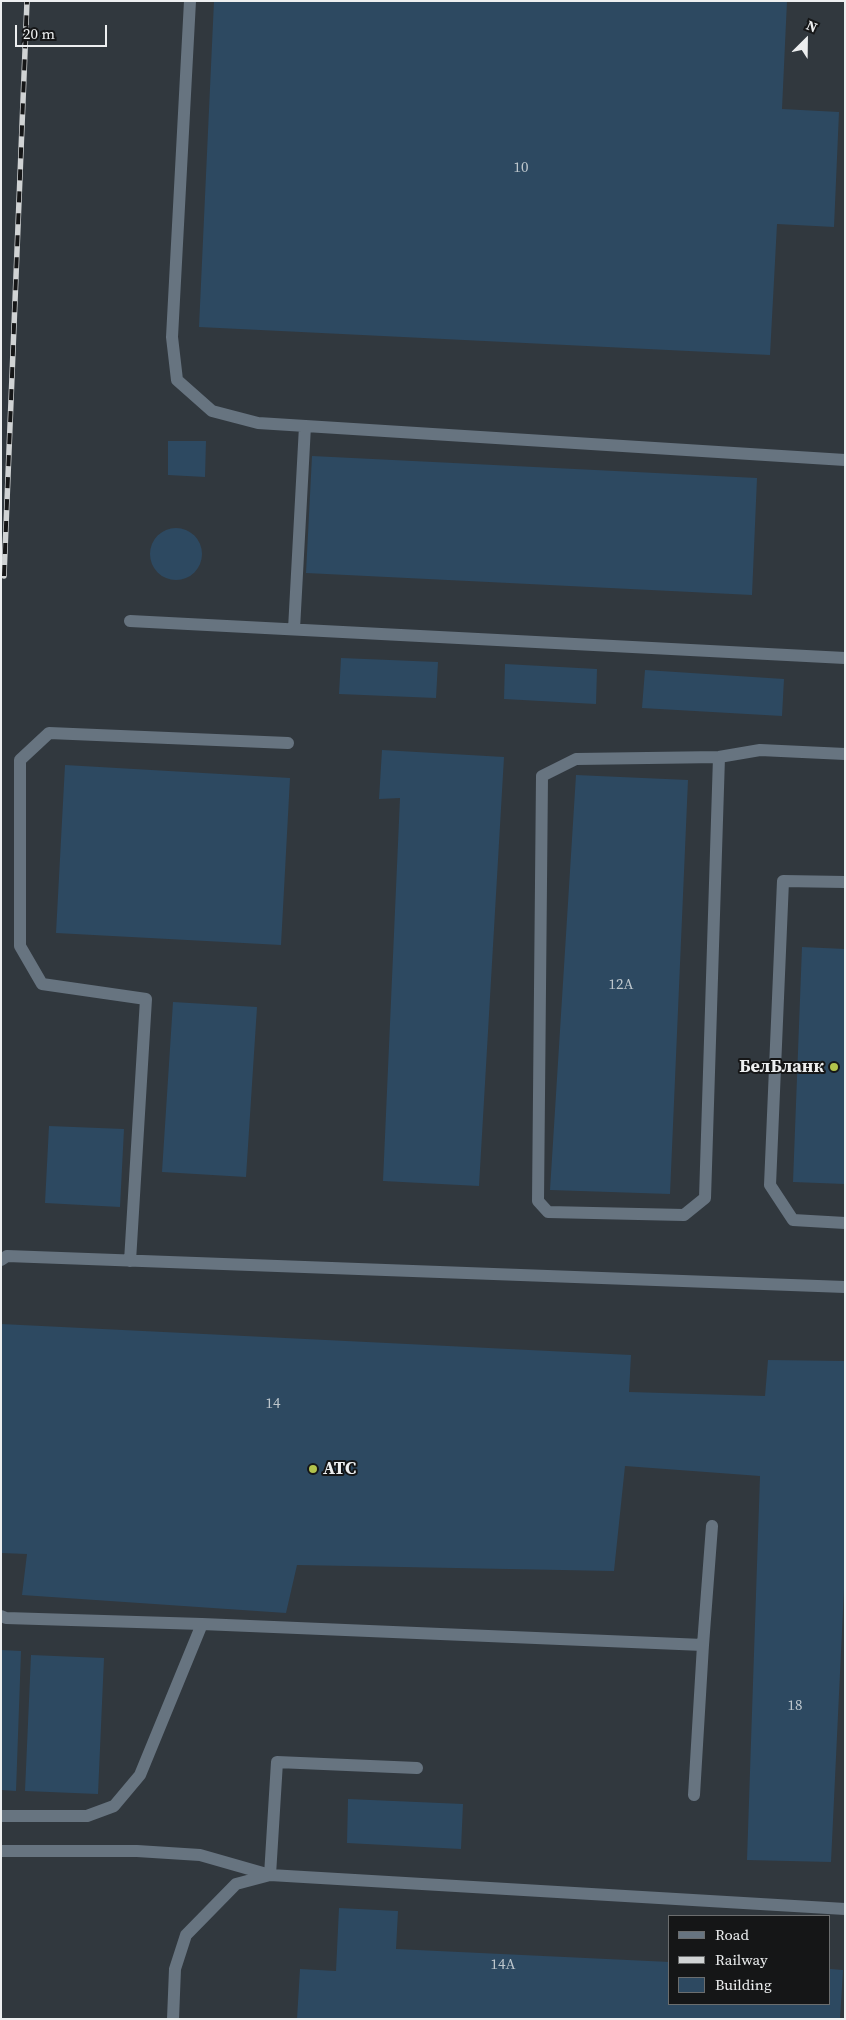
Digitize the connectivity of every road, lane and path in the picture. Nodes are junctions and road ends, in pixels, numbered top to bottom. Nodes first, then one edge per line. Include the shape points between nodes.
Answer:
1 (190, 1) edge
2 (305, 426) junction
3 (845, 460) edge
4 (130, 621) dead end
5 (294, 629) junction
6 (845, 658) edge
7 (288, 743) dead end
8 (845, 754) edge
9 (719, 757) junction
10 (845, 882) edge
11 (845, 1223) edge
12 (1, 1260) edge
13 (130, 1261) junction
14 (845, 1288) edge
15 (712, 1526) dead end
16 (1, 1616) edge
17 (202, 1624) junction
18 (702, 1645) junction
19 (417, 1768) dead end
20 (694, 1795) dead end
21 (1, 1816) edge
22 (1, 1851) edge
23 (270, 1875) junction
24 (845, 1909) edge
25 (173, 2019) edge

1 - 2 lane via 172,337 177,380 212,411 258,423
2 - 3 lane
2 - 5 lane
4 - 5 lane
5 - 6 lane
7 - 13 lane via 49,733 20,760 20,946 42,984 146,999
8 - 9 lane via 760,750
9 - 9 lane via 576,759 542,776 538,1201 548,1212 684,1215 705,1198
10 - 11 lane via 783,882 770,1185 793,1220
12 - 13 lane via 7,1256
13 - 14 lane
15 - 18 lane
16 - 17 lane
17 - 18 lane
17 - 21 lane via 140,1774 114,1806 87,1816
18 - 20 lane
19 - 23 lane via 277,1762
22 - 23 lane via 137,1851 200,1855
23 - 24 lane
23 - 25 lane via 236,1884 186,1935 175,1969

